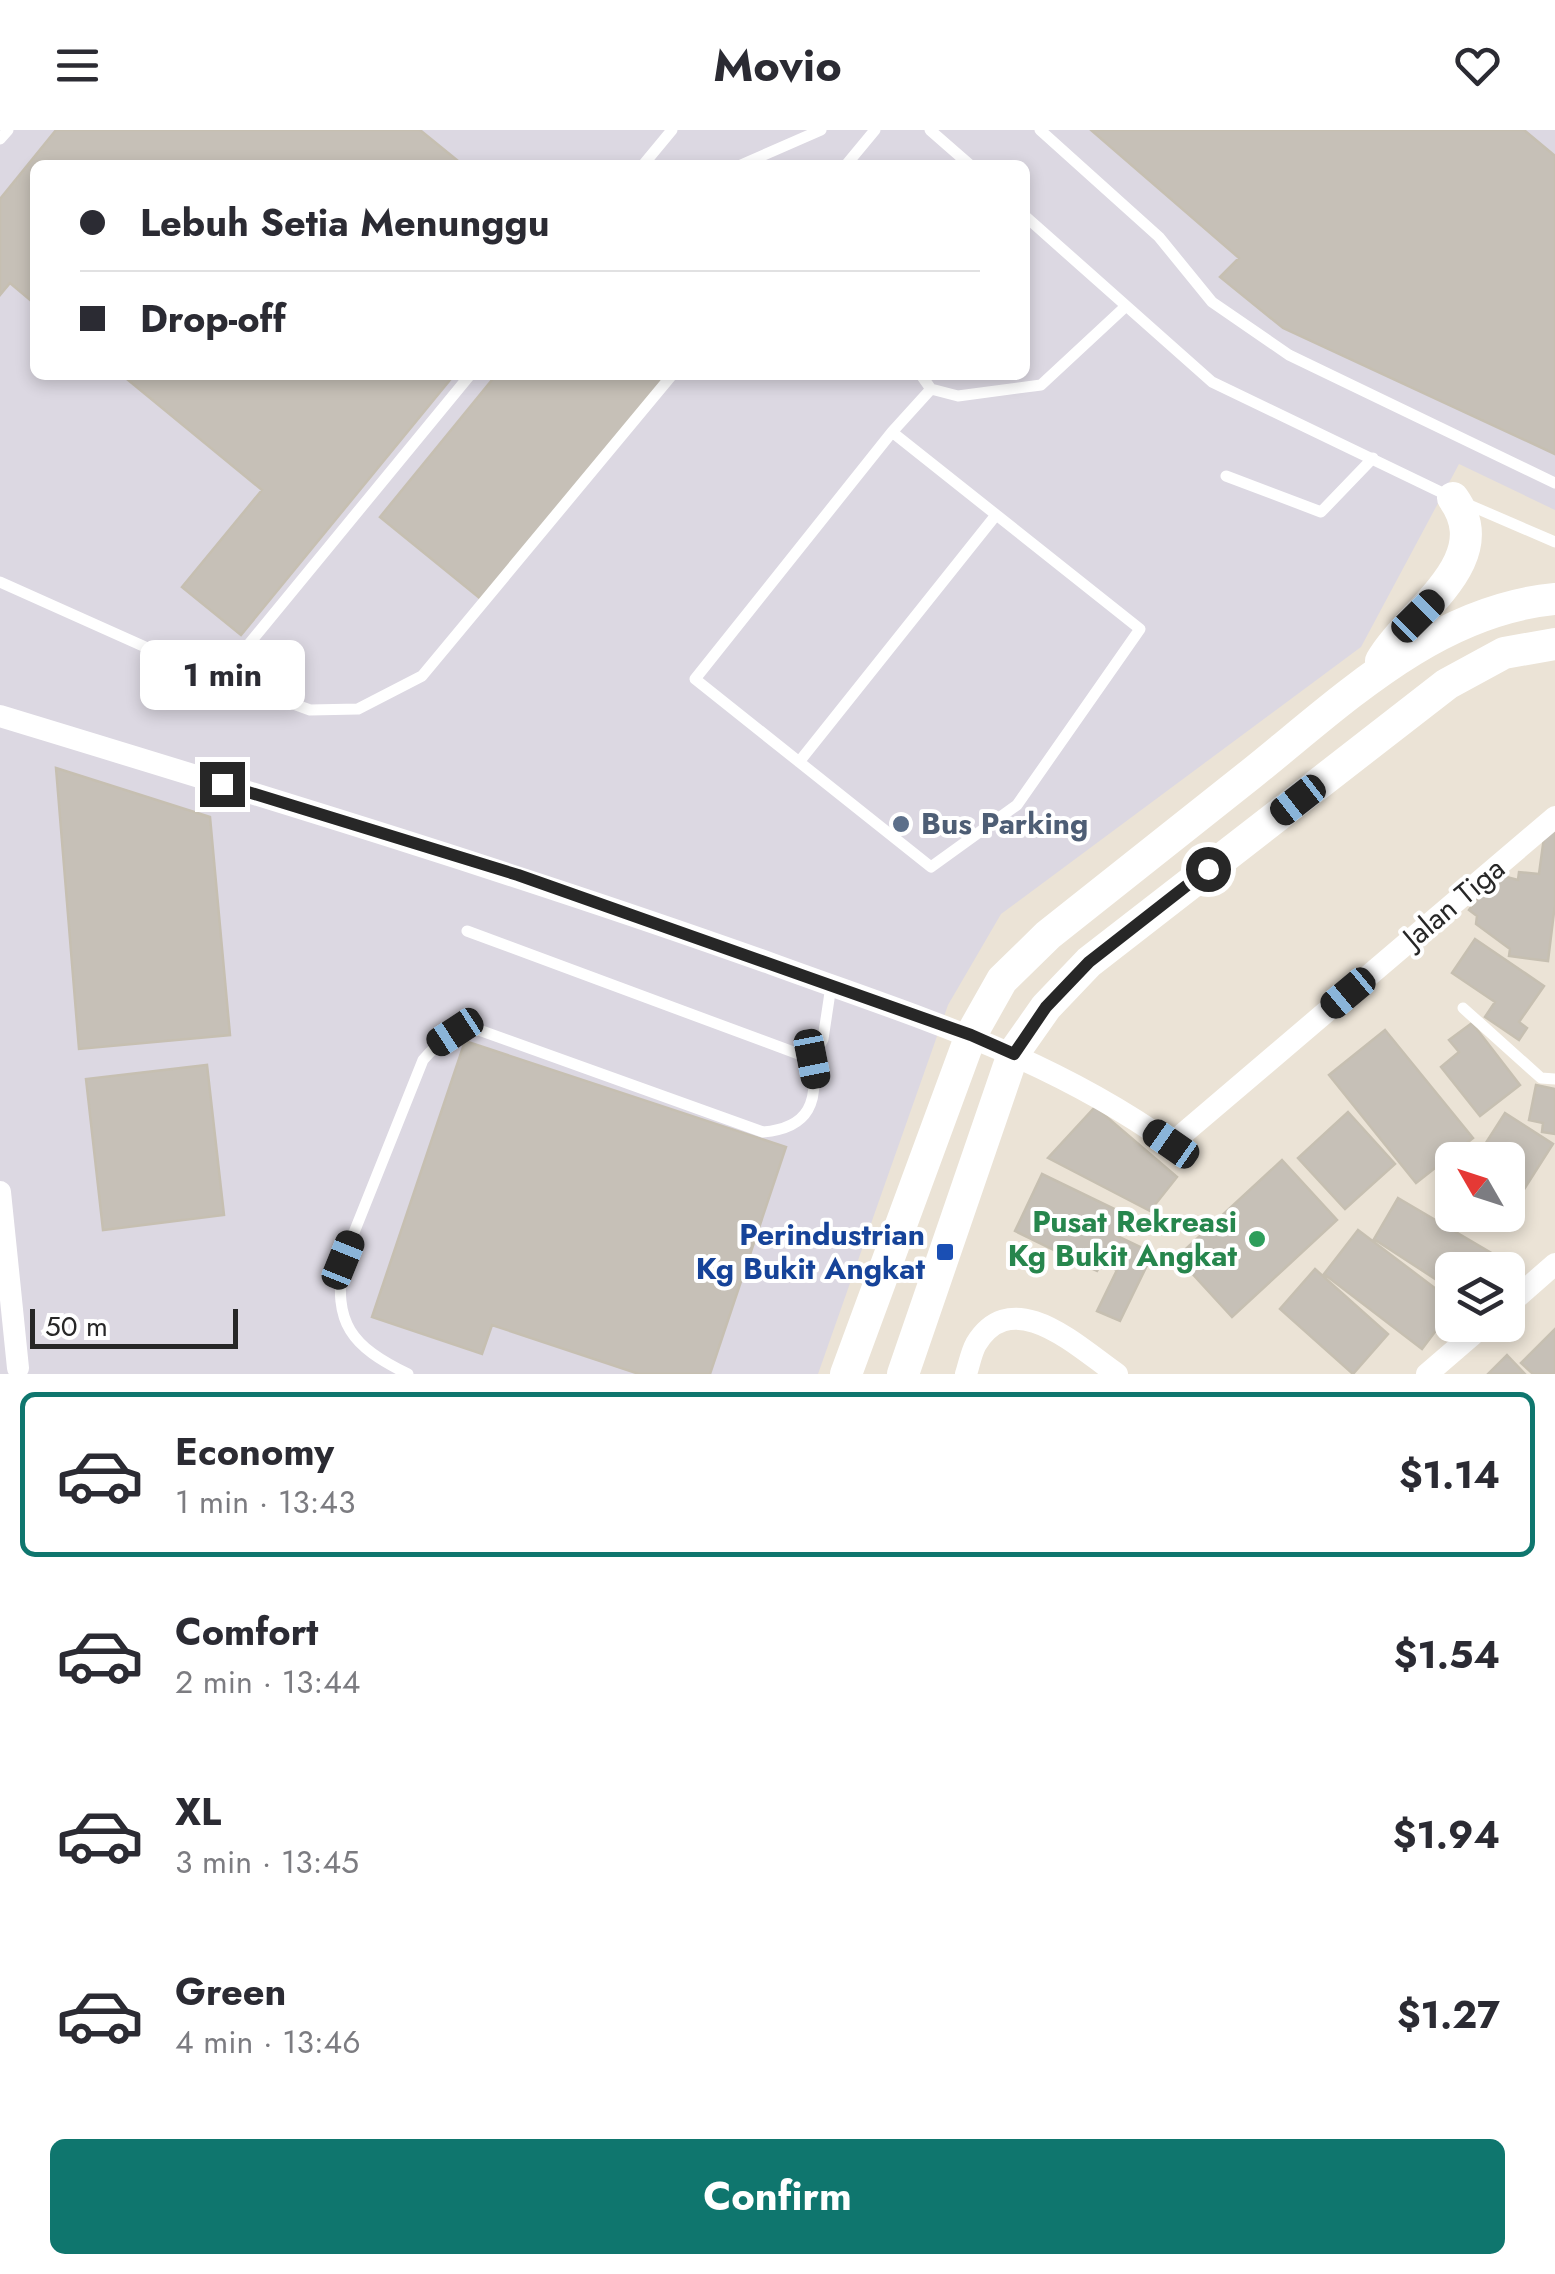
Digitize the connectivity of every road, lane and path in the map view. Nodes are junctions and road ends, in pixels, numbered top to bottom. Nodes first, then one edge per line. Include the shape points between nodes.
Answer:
1 (8, 130) edge
2 (672, 130) edge
3 (821, 130) edge
4 (875, 130) edge
5 (930, 130) edge
6 (1040, 130) edge
7 (0, 140) edge
8 (647, 160) edge
9 (752, 160) edge
10 (850, 160) edge
11 (964, 160) edge
12 (1030, 221) edge
13 (1125, 307) junction
14 (466, 380) edge
15 (668, 380) edge
16 (925, 380) edge
17 (931, 389) junction
18 (892, 432) junction
19 (1373, 458) junction
20 (1226, 476) dead end
21 (1555, 482) edge
22 (1453, 498) junction
23 (996, 515) junction
24 (1555, 542) edge
25 (0, 582) edge
26 (1555, 599) edge
27 (1555, 644) edge
28 (1375, 675) junction
29 (221, 678) junction
30 (0, 716) edge
31 (799, 762) junction
32 (1555, 817) edge
33 (467, 931) dead end
34 (831, 986) junction
35 (1463, 1008) dead end
36 (971, 1035) junction
37 (1014, 1054) junction
38 (812, 1059) junction
39 (1555, 1079) edge
40 (0, 1192) edge
41 (1555, 1264) edge
42 (1525, 1290) edge
43 (1464, 1342) edge
44 (18, 1368) dead end
45 (408, 1374) edge
46 (846, 1374) edge
47 (902, 1374) edge
48 (966, 1374) edge
49 (1117, 1374) edge
50 (1427, 1374) edge

1 - 7 lane
2 - 8 lane
3 - 9 lane
4 - 10 lane
5 - 11 lane
6 - 21 lane via 1158,236 1212,302 1289,355
12 - 13 lane
13 - 17 lane via 1041,386 958,396
13 - 19 lane via 1212,382
14 - 29 lane
15 - 29 lane via 422,676 358,709 310,710
16 - 17 lane
17 - 18 lane
18 - 23 lane
18 - 31 lane via 695,679
19 - 20 lane via 1322,512
19 - 22 lane
22 - 24 lane
22 - 28 street via 1464,514 1465,549
23 - 31 lane
23 - 31 lane via 1140,630 1017,805 931,867
25 - 29 lane
26 - 28 street via 1507,606 1462,623
27 - 37 street via 1504,653 1446,684 1089,962
28 - 36 street via 1048,935 1002,980
30 - 34 street via 518,875
32 - 37 street, Jalan Tiga via 1171,1144 1121,1108
33 - 38 lane
34 - 36 street
34 - 38 lane via 823,1039
35 - 39 lane via 1540,1078
36 - 37 street
36 - 46 street
37 - 47 street
38 - 45 lane via 817,1088 806,1112 785,1130 763,1132 479,1030 455,1032 438,1044 423,1060 343,1260 338,1294 344,1324 368,1350
40 - 44 street
41 - 42 street
43 - 50 street
48 - 49 street via 976,1344 994,1325 1018,1317 1041,1322

